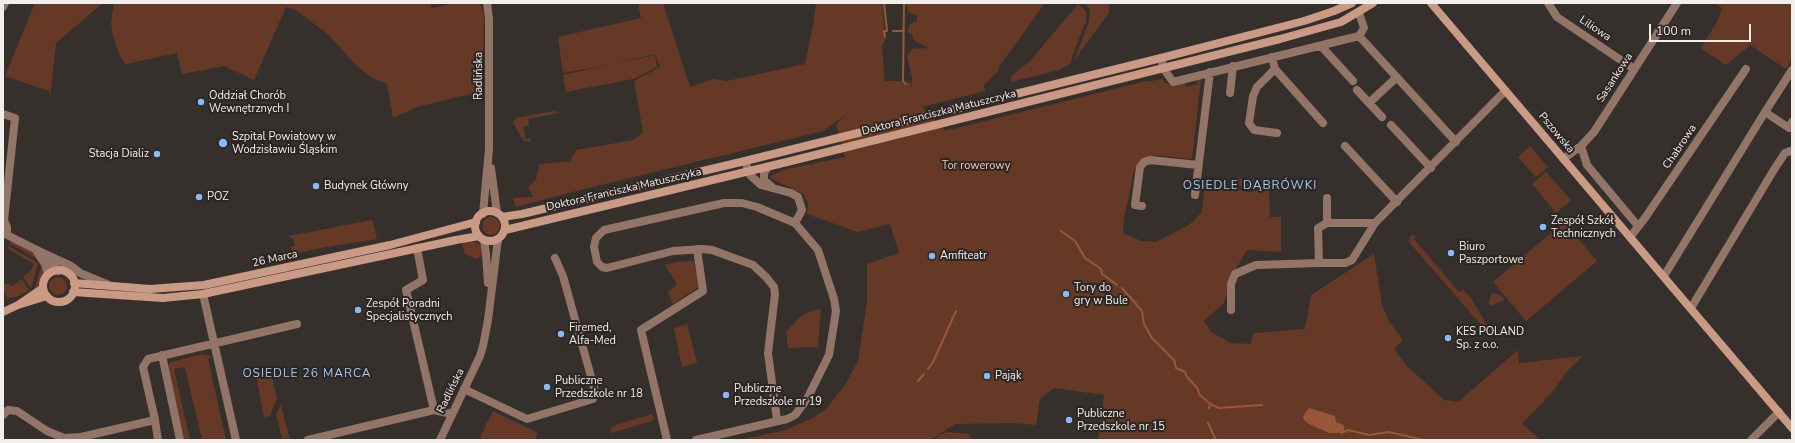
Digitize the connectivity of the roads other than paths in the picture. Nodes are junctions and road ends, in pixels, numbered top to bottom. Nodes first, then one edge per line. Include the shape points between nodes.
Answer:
1 (5, 3) edge
2 (487, 3) edge
3 (1352, 3) edge
4 (1373, 3) edge
5 (1431, 3) edge
6 (1548, 3) edge
7 (1677, 3) edge
8 (3, 7) edge
9 (1359, 13) junction
10 (1359, 36) junction
11 (1321, 46) junction
12 (1272, 57) junction
13 (1161, 58) junction
14 (1233, 66) junction
15 (1634, 68) junction
16 (1164, 69) junction
17 (1275, 69) junction
18 (1746, 69) dead end
19 (1792, 70) edge
20 (1210, 72) junction
21 (1397, 77) junction
22 (1353, 81) dead end
23 (1357, 90) dead end
24 (1505, 91) junction
25 (1230, 93) dead end
26 (1369, 103) junction
27 (1765, 112) junction
28 (3, 114) edge
29 (1382, 117) dead end
30 (1323, 122) dead end
31 (1792, 122) edge
32 (1391, 125) dead end
33 (1277, 133) dead end
34 (1456, 142) junction
35 (1345, 146) dead end
36 (1581, 146) junction
37 (489, 149) junction
38 (1792, 152) edge
39 (1563, 159) junction
40 (745, 161) junction
41 (1198, 165) junction
42 (768, 167) junction
43 (1431, 168) junction
44 (748, 171) junction
45 (773, 188) junction
46 (1195, 194) dead end
47 (1327, 198) dead end
48 (1397, 202) junction
49 (1142, 206) dead end
50 (4, 210) edge
51 (483, 214) junction
52 (499, 215) junction
53 (476, 222) junction
54 (795, 223) junction
55 (1327, 223) junction
56 (1375, 223) junction
57 (1638, 226) junction
58 (505, 230) junction
59 (5, 233) edge
60 (1630, 237) junction
61 (481, 238) junction
62 (498, 239) junction
63 (34, 248) junction
64 (417, 248) junction
65 (697, 249) junction
66 (45, 254) junction
67 (555, 258) dead end
68 (1319, 263) junction
69 (58, 271) junction
70 (48, 274) junction
71 (1664, 276) junction
72 (114, 287) junction
73 (43, 288) junction
74 (74, 288) junction
75 (203, 294) junction
76 (47, 296) junction
77 (489, 304) junction
78 (18, 305) junction
79 (1691, 308) junction
80 (1231, 310) dead end
81 (3, 312) edge
82 (297, 324) dead end
83 (214, 343) junction
84 (162, 355) junction
85 (464, 389) junction
86 (434, 410) junction
87 (1779, 412) junction
88 (452, 414) junction
89 (3, 415) edge
90 (154, 420) junction
91 (777, 420) junction
92 (1792, 428) edge
93 (158, 440) edge
94 (180, 440) edge
95 (236, 440) edge
96 (308, 440) edge
97 (440, 440) edge
98 (667, 440) edge
99 (696, 440) edge
100 (1751, 440) edge

1 - 8 street
2 - 37 street, Radlińska via 490,33
3 - 13 main road, Doktora Franciszka Matuszczyka via 1304,21
4 - 9 main road, Doktora Franciszka Matuszczyka
5 - 24 main road, Pszowska
6 - 15 street, Liliowa via 1557,17
7 - 15 street, Sasankowa
9 - 10 street via 1364,28
9 - 16 main road, Doktora Franciszka Matuszczyka via 1325,27
10 - 11 street
10 - 21 street
11 - 12 street
11 - 22 street
12 - 14 street
12 - 17 street
13 - 16 street
13 - 40 main road, Doktora Franciszka Matuszczyka
14 - 20 street
14 - 25 street
15 - 36 street, Sasankowa via 1594,132
16 - 20 street via 1174,82
16 - 42 main road, Doktora Franciszka Matuszczyka
17 - 30 street
17 - 33 street via 1253,96 1249,123 1254,130
18 - 57 street, Chabrowa
19 - 27 street
20 - 41 street
21 - 26 street
21 - 34 street
23 - 26 street
24 - 34 street
24 - 39 main road, Pszowska
26 - 29 street
27 - 31 street via 1789,128
27 - 71 street
28 - 50 street via 15,118
32 - 43 street
34 - 43 street
35 - 48 street
36 - 39 street, Sasankowa
36 - 57 street via 1587,165
37 - 51 street, Radlińska
37 - 52 street, Radlińska
38 - 79 street via 1785,153
39 - 60 main road, Pszowska
40 - 44 street
40 - 52 main road, Doktora Franciszka Matuszczyka via 522,214
41 - 46 street
41 - 49 street via 1150,160 1144,162 1140,167 1135,205
42 - 44 main road, Doktora Franciszka Matuszczyka
42 - 45 street via 764,173 764,180
43 - 48 street
44 - 45 street via 761,185
44 - 58 main road, Doktora Franciszka Matuszczyka
45 - 54 street via 798,197 802,210
47 - 55 street
48 - 56 street
50 - 59 street via 7,226
51 - 52 main road via 491,212
51 - 53 main road
52 - 58 main road via 505,223
53 - 61 main road
53 - 72 main road, 26 Marca via 390,245 204,285 161,289
54 - 65 street via 750,205 724,203 604,230 596,238 594,247 597,262 607,268 673,251
54 - 91 street via 818,250 836,311 829,355 807,399 795,416
55 - 56 street
55 - 68 street via 1318,228
56 - 68 street via 1352,260
57 - 60 street, Chabrowa
58 - 62 main road
59 - 63 street
60 - 71 main road, Pszowska
61 - 62 main road via 494,241
61 - 64 main road, 26 Marca
61 - 77 street, Radlińska via 486,254
62 - 77 street, Radlińska
63 - 66 street
63 - 70 street
64 - 75 main road, 26 Marca
64 - 86 street via 422,280 406,290
65 - 91 street via 712,250 753,265 774,287 768,353
65 - 98 street via 703,291 641,330
66 - 69 street
66 - 72 street via 80,273
67 - 85 street via 563,276 595,391 593,400 527,419
68 - 80 street via 1256,266 1244,269 1235,274 1230,284
69 - 70 main road
69 - 74 main road via 68,274
70 - 73 main road
71 - 79 main road, Pszowska
72 - 74 main road, 26 Marca
73 - 76 main road
73 - 78 main road
74 - 75 main road, 26 Marca via 156,298
74 - 76 main road via 67,299 60,302
75 - 83 street
76 - 78 main road
77 - 85 street, Radlińska via 483,346
78 - 81 main road
79 - 87 main road, Pszowska
82 - 83 street
83 - 84 street
83 - 95 street
84 - 90 street via 148,359 143,367
84 - 94 street
85 - 88 street, Radlińska
86 - 88 street
86 - 96 street
87 - 92 main road, Pszowska
87 - 100 street
88 - 97 street, Radlińska
89 - 90 street via 8,410 17,411 47,431 64,438 81,437
90 - 93 street
91 - 99 street

